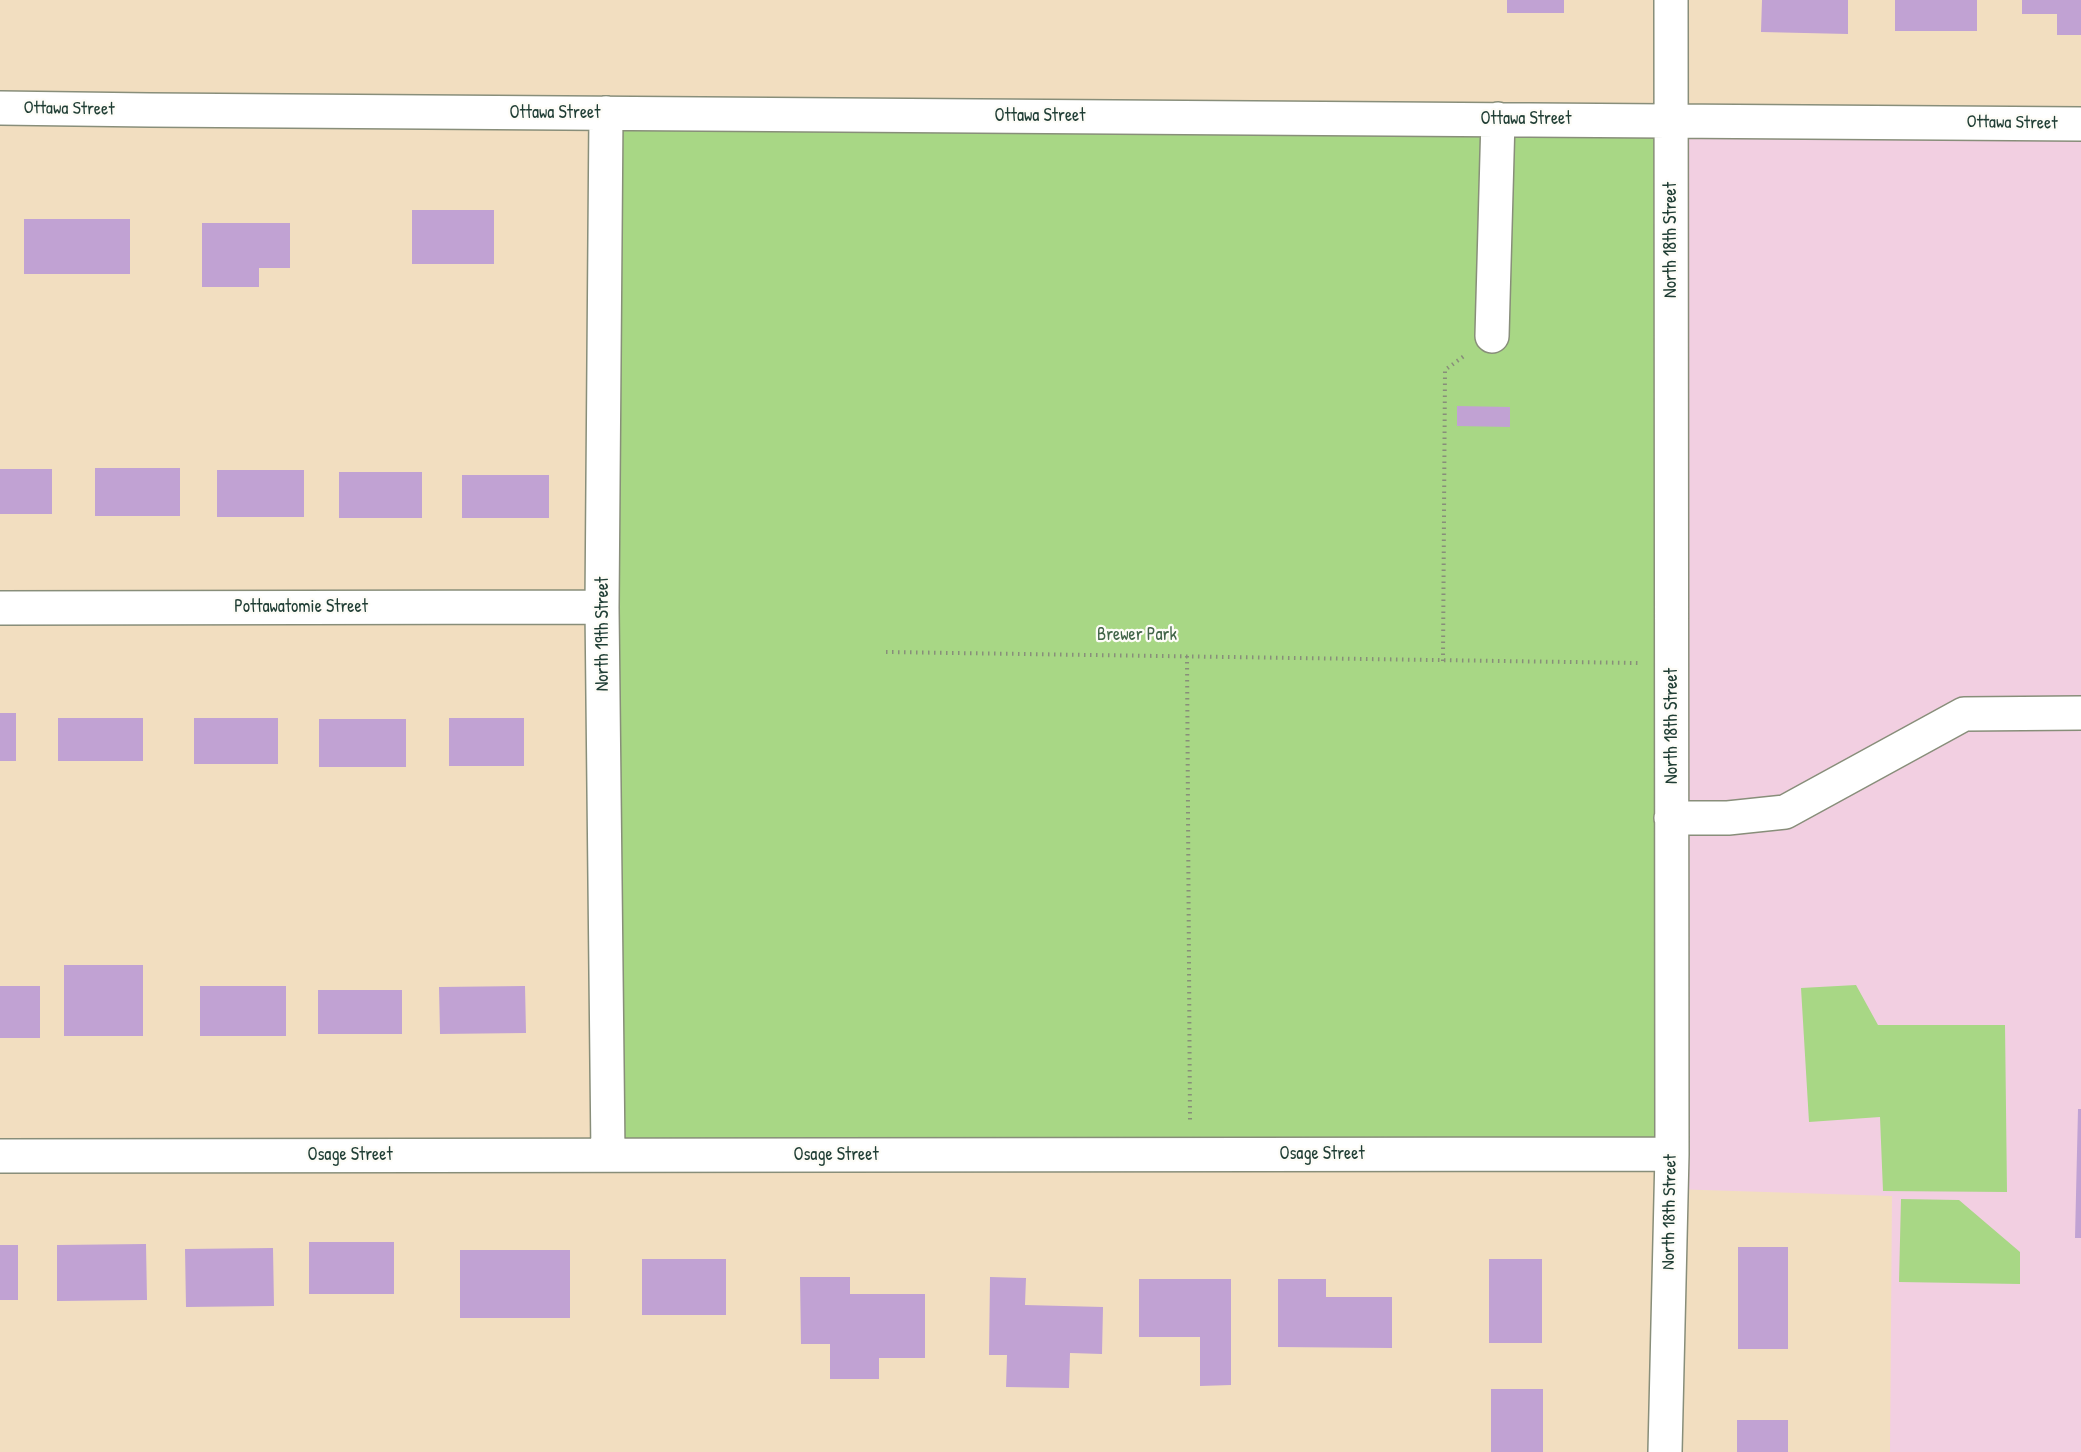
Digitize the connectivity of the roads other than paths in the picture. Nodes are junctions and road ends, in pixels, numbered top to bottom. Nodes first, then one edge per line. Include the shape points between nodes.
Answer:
1 (1671, 0) edge
2 (0, 108) edge
3 (606, 113) junction
4 (1498, 119) junction
5 (1670, 120) junction
6 (2081, 124) edge
7 (1492, 336) road end
8 (602, 607) junction
9 (0, 608) edge
10 (2081, 714) edge
11 (1671, 818) junction
12 (1672, 1154) junction
13 (608, 1155) junction
14 (0, 1156) edge
15 (1665, 1452) edge

1 - 5 street, North 18th Street
2 - 3 street, Ottawa Street
3 - 4 street, Ottawa Street
3 - 8 street, North 19th Street
4 - 5 street, Ottawa Street
4 - 7 street
5 - 6 street, Ottawa Street
5 - 11 street, North 18th Street
8 - 9 street, Pottawatomie Street
8 - 13 street, North 19th Street
10 - 11 street via 1964,714 1785,812
11 - 12 street, North 18th Street
12 - 13 street, Osage Street
12 - 15 street, North 18th Street
13 - 14 street, Osage Street

